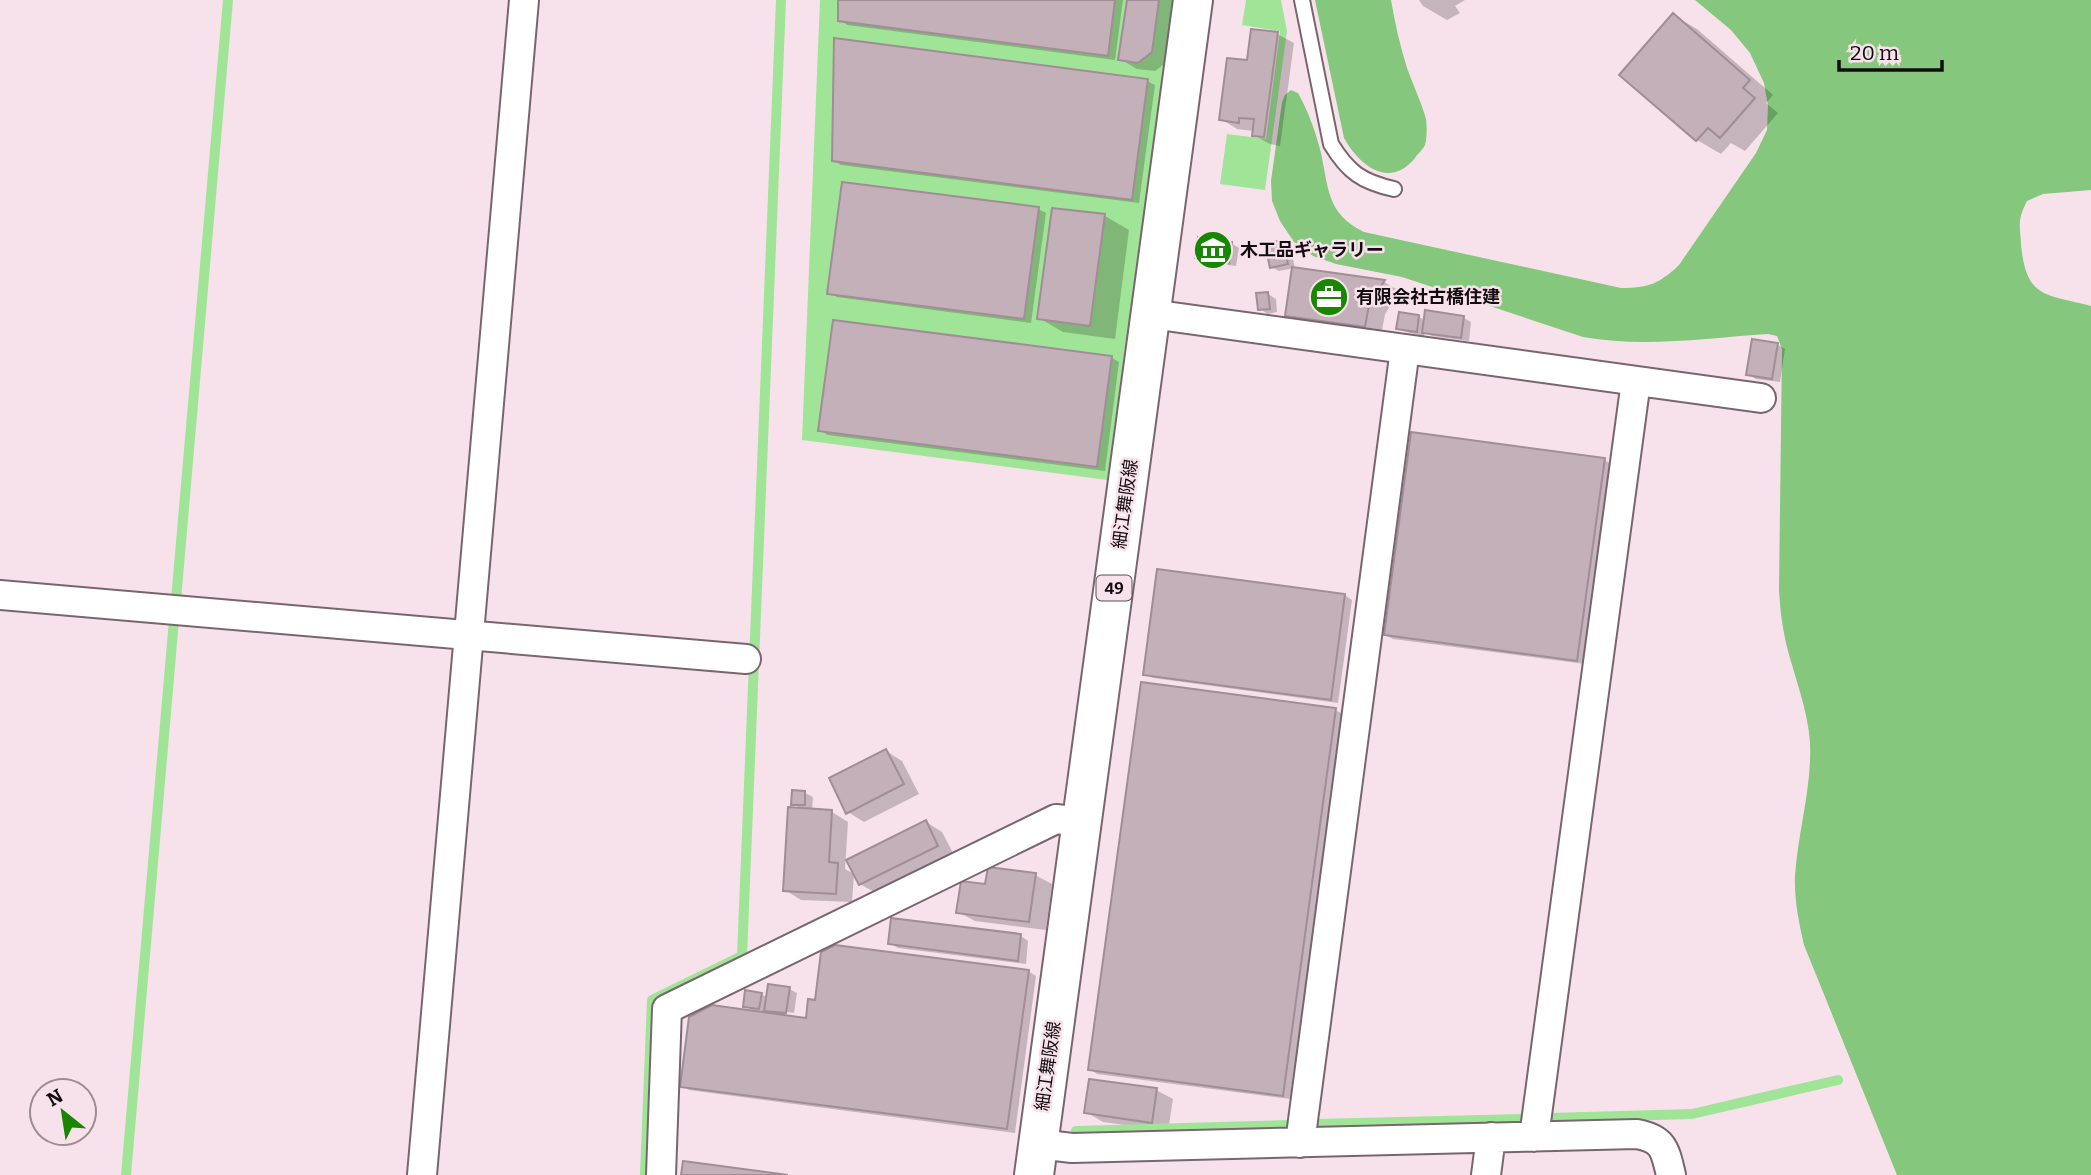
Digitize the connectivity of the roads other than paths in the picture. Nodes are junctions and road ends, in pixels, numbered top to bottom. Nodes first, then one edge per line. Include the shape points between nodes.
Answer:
1 (524, 0) edge
2 (1193, 0) edge
3 (1302, 0) edge
4 (1394, 189) dead end
5 (1151, 314) junction
6 (1405, 349) junction
7 (1636, 381) junction
8 (1761, 398) dead end
9 (0, 595) edge
10 (469, 635) junction
11 (746, 659) dead end
12 (1082, 822) junction
13 (1535, 1137) junction
14 (1491, 1138) junction
15 (1300, 1143) junction
16 (1036, 1160) edge
17 (422, 1175) edge
18 (661, 1175) edge
19 (1486, 1175) edge
20 (1671, 1175) edge

1 - 10 street
2 - 5 main road, 細江舞阪線 / 49
3 - 4 lane via 1332,144 1357,175
5 - 6 street
5 - 12 main road, 細江舞阪線 / 49
6 - 7 street
6 - 15 street
7 - 8 street
7 - 13 street
9 - 10 street
10 - 11 street
10 - 17 street
12 - 16 main road, 細江舞阪線 / 49
12 - 18 street via 1056,819 667,1009
13 - 14 street
13 - 20 street via 1652,1136 1662,1146
14 - 15 street
14 - 19 street
15 - 16 street via 1072,1148

